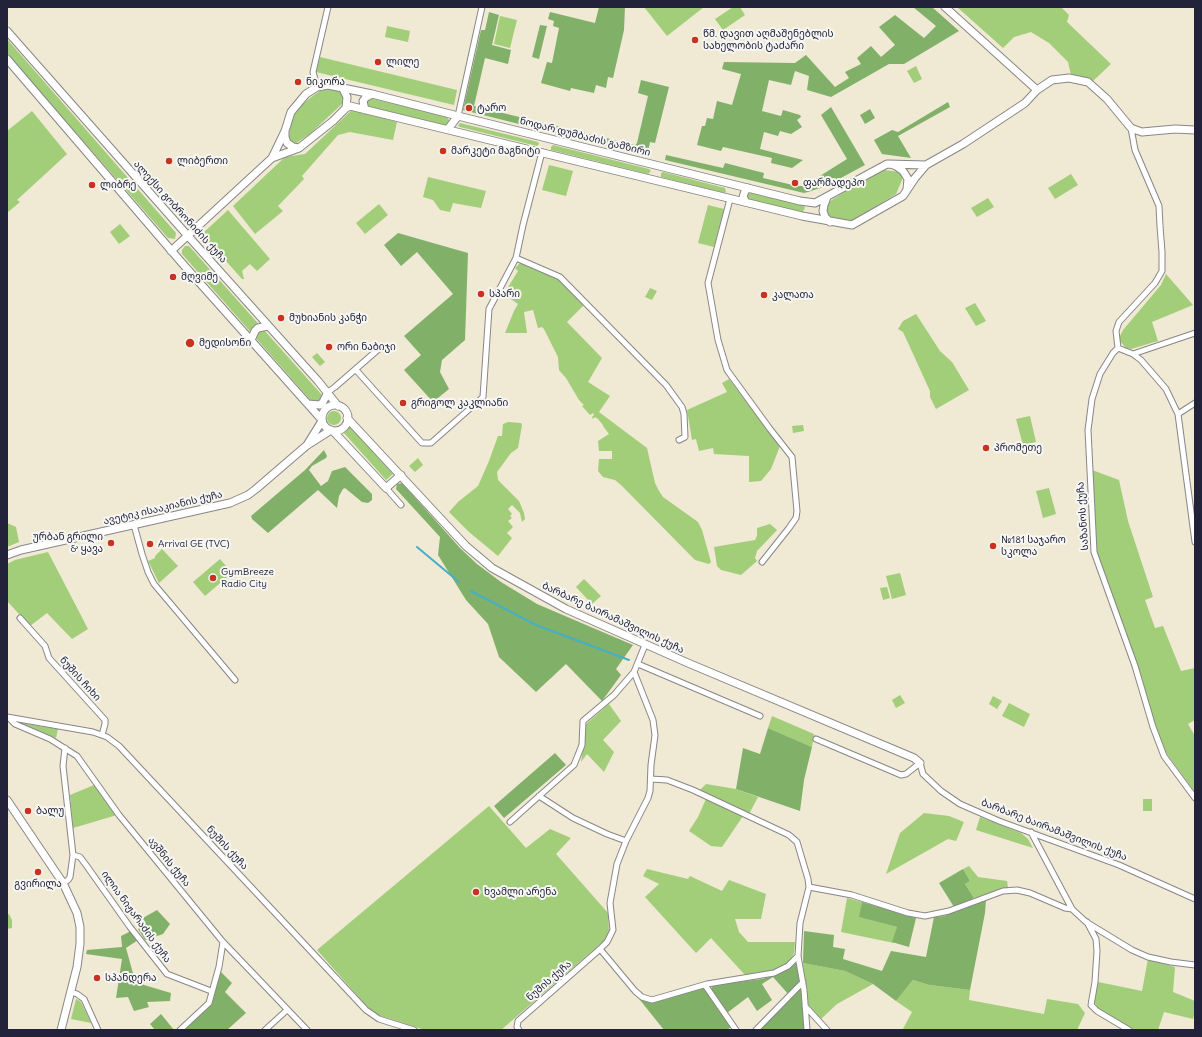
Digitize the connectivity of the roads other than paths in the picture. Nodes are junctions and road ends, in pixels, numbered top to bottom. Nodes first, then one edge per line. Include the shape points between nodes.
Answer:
1 (328, 7) edge
2 (482, 7) edge
3 (945, 7) edge
4 (7, 31) edge
5 (7, 60) edge
6 (317, 87) junction
7 (342, 87) junction
8 (1037, 90) junction
9 (372, 94) junction
10 (346, 108) junction
11 (365, 110) junction
12 (458, 116) junction
13 (1131, 128) junction
14 (448, 129) junction
15 (1195, 130) edge
16 (285, 131) junction
17 (545, 138) junction
18 (299, 148) junction
19 (542, 152) junction
20 (272, 158) junction
21 (887, 164) junction
22 (926, 165) junction
23 (656, 166) junction
24 (653, 179) junction
25 (748, 188) junction
26 (903, 196) junction
27 (827, 197) junction
28 (730, 199) junction
29 (746, 202) junction
30 (805, 202) junction
31 (802, 216) junction
32 (830, 222) junction
33 (188, 236) junction
34 (172, 251) junction
35 (516, 258) junction
36 (268, 326) junction
37 (1195, 333) edge
38 (251, 340) junction
39 (381, 348) dead end
40 (1118, 348) junction
41 (1133, 354) junction
42 (356, 370) junction
43 (328, 392) junction
44 (1195, 403) edge
45 (308, 404) junction
46 (338, 406) junction
47 (1178, 414) junction
48 (347, 418) junction
49 (322, 420) junction
50 (332, 430) junction
51 (679, 440) dead end
52 (306, 446) junction
53 (401, 475) junction
54 (386, 488) junction
55 (401, 505) dead end
56 (134, 525) junction
57 (1195, 542) edge
58 (7, 555) edge
59 (762, 562) dead end
60 (20, 618) dead end
61 (645, 645) junction
62 (638, 664) junction
63 (634, 672) junction
64 (235, 680) dead end
65 (760, 716) dead end
66 (8, 718) edge
67 (102, 735) junction
68 (816, 739) dead end
69 (65, 748) junction
70 (920, 763) junction
71 (651, 779) junction
72 (539, 796) junction
73 (1195, 798) edge
74 (7, 800) edge
75 (510, 822) dead end
76 (1031, 832) junction
77 (626, 841) junction
78 (73, 855) junction
79 (63, 883) junction
80 (809, 887) junction
81 (1195, 899) edge
82 (1072, 909) junction
83 (1086, 922) junction
84 (223, 942) junction
85 (600, 949) junction
86 (798, 956) junction
87 (1195, 965) edge
88 (803, 982) junction
89 (705, 985) junction
90 (211, 991) junction
91 (71, 992) junction
92 (805, 1006) junction
93 (287, 1010) junction
94 (61, 1030) edge
95 (98, 1030) edge
96 (180, 1030) edge
97 (265, 1030) edge
98 (307, 1030) edge
99 (414, 1030) edge
100 (519, 1030) edge
101 (736, 1030) edge
102 (756, 1030) edge
103 (807, 1030) edge
104 (827, 1030) edge
105 (1129, 1030) edge

1 - 6 street via 313,72
2 - 12 street
3 - 8 street
4 - 33 street, ალექსი გობრონიძის ქუჩა
5 - 34 street
6 - 7 street, ნოდარ დუმბაძის გამზირი
6 - 16 street via 306,94 291,112
7 - 9 street, ნოდარ დუმბაძის გამზირი
7 - 10 street via 348,97
8 - 13 street via 1052,80 1070,78 1088,82 1107,99
8 - 22 street via 1026,103
9 - 11 street via 366,96 363,101
9 - 12 street, ნოდარ დუმბაძის გამზირი
10 - 11 street via 350,106
10 - 18 street
11 - 14 street
12 - 14 street
12 - 17 street, ნოდარ დუმბაძის გამზირი
13 - 15 street via 1142,132
13 - 40 street via 1135,150 1159,206 1162,271 1155,283 1119,322 1116,331
14 - 19 street
16 - 18 street via 287,144
16 - 20 street
17 - 19 street
17 - 23 street, ნოდარ დუმბაძის გამზირი
18 - 20 street
19 - 24 street
19 - 35 street
20 - 33 street
21 - 22 street, ნოდარ დუმბაძის გამზირი
21 - 26 street via 903,171 908,179 908,188
21 - 27 street, ნოდარ დუმბაძის გამზირი
22 - 26 street
23 - 24 street
23 - 25 street, ნოდარ დუმბაძის გამზირი
24 - 28 street
25 - 29 street via 743,197
25 - 30 street, ნოდარ დუმბაძის გამზირი
26 - 32 street via 852,225
27 - 30 street, ნოდარ დუმბაძის გამზირი via 815,203
27 - 32 street via 823,211
28 - 29 street
28 - 59 street via 708,283 718,340 727,370 792,457 797,510 796,518
29 - 31 street
30 - 31 street via 808,207 807,213
31 - 32 street
33 - 34 street
33 - 36 street, ალექსი გობრონიძის ქუჩა
34 - 38 street
35 - 42 street via 489,309 483,397 431,443 422,443
35 - 51 street via 560,277 666,385 684,414 685,437
36 - 38 street via 258,328
36 - 43 street, ალექსი გობრონიძის ქუჩა
37 - 41 street
38 - 45 street
39 - 42 street
40 - 41 street
40 - 73 street, საზანოს ქუჩა via 1100,374 1092,399 1088,430 1094,552 1164,756
41 - 47 street via 1166,389
42 - 43 street
43 - 45 street via 320,405
43 - 46 street, ალექსი გობრონიძის ქუჩა
44 - 47 street
45 - 49 street
46 - 48 street via 346,412
46 - 49 street via 328,407 322,415
47 - 57 street
48 - 50 street via 341,429
48 - 53 street, ბარბარე ბაირამაშვილის ქუჩა
49 - 50 street via 325,427
49 - 52 street, ავეტიკ ისააკიანის ქუჩა
50 - 52 street, ავეტიკ ისააკიანის ქუჩა
50 - 54 street
52 - 56 street, ავეტიკ ისააკიანის ქუჩა via 256,489 239,499 221,506
53 - 54 street
53 - 61 street, ბარბარე ბაირამაშვილის ქუჩა via 466,546 492,568 566,609
54 - 55 street
56 - 58 street, ავეტიკ ისააკიანის ქუჩა
56 - 64 street via 154,584
60 - 67 street, ნუშის ჩიხი via 45,646 49,658 105,720
61 - 62 street
61 - 70 street, ბარბარე ბაირამაშვილის ქუჩა via 914,758
62 - 63 street
62 - 65 street
63 - 71 street via 653,720 655,735
63 - 72 street via 614,695 583,722 582,745 574,766
66 - 67 street, ნუშის ქუჩა
66 - 69 street, ავშნის ქუჩა via 15,724
67 - 99 street, ნუშის ქუჩა via 118,746 366,1010 379,1019
68 - 70 street via 902,774 906,774
69 - 78 street via 63,766
69 - 84 street, ავშნის ქუჩა via 77,756 119,815
70 - 76 street, ბარბარე ბაირამაშვილის ქუჩა via 923,774 960,804
71 - 77 street via 648,798
71 - 80 street via 668,780 693,790 794,839
72 - 75 street
72 - 77 street via 573,818
74 - 79 street
76 - 81 street, ბარბარე ბაირამაშვილის ქუჩა via 1119,865
76 - 82 street
77 - 85 street via 617,864 610,903 613,930
78 - 79 street via 70,877
78 - 90 street, ილია ნიჟარაძის ქუჩა via 80,857 86,864 167,974
79 - 91 street via 77,912 80,927 77,967
80 - 82 street via 852,895 925,916 949,911 1003,891 1017,890
80 - 86 street via 800,923
82 - 83 street
83 - 87 street via 1148,957
83 - 105 street via 1096,939 1097,951 1091,1005
84 - 90 street via 219,967
84 - 93 street, ავშნის ქუჩა
85 - 89 street via 642,997 652,1000
85 - 100 street, ნუშის ქუჩა via 518,1021
86 - 88 street
86 - 89 street via 788,966 774,973
88 - 92 street
88 - 102 street
89 - 101 street
90 - 96 street via 209,1003
91 - 94 street
91 - 95 street via 84,999
92 - 103 street
92 - 104 street
93 - 97 street
93 - 98 street, ავშნის ქუჩა

